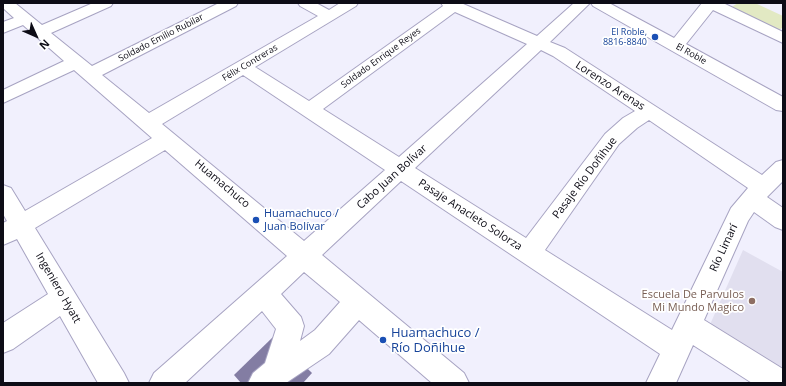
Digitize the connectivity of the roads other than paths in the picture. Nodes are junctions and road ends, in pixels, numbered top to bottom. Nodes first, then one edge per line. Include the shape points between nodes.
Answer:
1 (6, 3) edge
2 (106, 3) edge
3 (231, 3) edge
4 (305, 3) edge
5 (351, 3) edge
6 (583, 3) edge
7 (598, 3) edge
8 (710, 3) edge
9 (450, 4) edge
10 (329, 16) junction
11 (25, 19) junction
12 (3, 28) edge
13 (40, 32) junction
14 (783, 38) edge
15 (539, 43) junction
16 (676, 46) junction
17 (243, 67) junction
18 (84, 68) junction
19 (3, 98) edge
20 (783, 105) edge
21 (309, 110) junction
22 (649, 111) junction
23 (148, 123) junction
24 (168, 139) junction
25 (783, 168) edge
26 (400, 169) junction
27 (757, 192) junction
28 (3, 194) edge
29 (783, 220) edge
30 (12, 229) edge
31 (529, 253) junction
32 (305, 255) junction
33 (263, 293) junction
34 (64, 298) junction
35 (359, 302) junction
36 (682, 337) junction
37 (3, 339) edge
38 (270, 377) edge
39 (173, 381) edge
40 (114, 383) edge
41 (454, 383) edge
42 (661, 383) edge
43 (778, 383) edge

1 - 11 street, Huamachuco
2 - 13 street
3 - 18 street, Soldado Emilio Rubilar
4 - 10 street
5 - 10 street, Félix Contreras
6 - 15 street, Cabo Juan Bolívar
7 - 16 street, El Roble
8 - 14 street
8 - 16 street
9 - 15 street, Lorenzo Arenas
9 - 21 street, Soldado Enrique Reyes
10 - 17 street, Félix Contreras
11 - 12 street
11 - 13 street, Huamachuco
13 - 18 street, Huamachuco
15 - 22 street, Lorenzo Arenas via 559,52
15 - 26 street, Cabo Juan Bolívar
16 - 20 street, El Roble
17 - 21 street, Pasaje Anacleto Solorza
17 - 23 street, Félix Contreras
18 - 19 street, Soldado Emilio Rubilar
18 - 23 street, Huamachuco
21 - 26 street, Pasaje Anacleto Solorza
22 - 27 street, Lorenzo Arenas
22 - 31 street, Pasaje Río Doñihue via 630,123 612,140
23 - 24 street, Huamachuco
24 - 30 street
24 - 32 street, Huamachuco
25 - 27 street, Río Limarí
26 - 31 street, Pasaje Anacleto Solorza
26 - 32 street, Cabo Juan Bolívar
27 - 29 street, Lorenzo Arenas
27 - 36 street, Río Limarí via 739,215
28 - 30 street, Ingeniero Hyatt
30 - 34 street, Ingeniero Hyatt
31 - 36 street, Pasaje Anacleto Solorza
32 - 33 street, Cabo Juan Bolívar
32 - 35 street, Huamachuco
33 - 38 street via 291,326
33 - 39 street, Cabo Juan Bolívar
34 - 37 street
34 - 40 street, Ingeniero Hyatt
35 - 38 street via 346,312 319,344
35 - 41 street, Huamachuco
36 - 42 street, Río Limarí
36 - 43 street, Pasaje Anacleto Solorza

